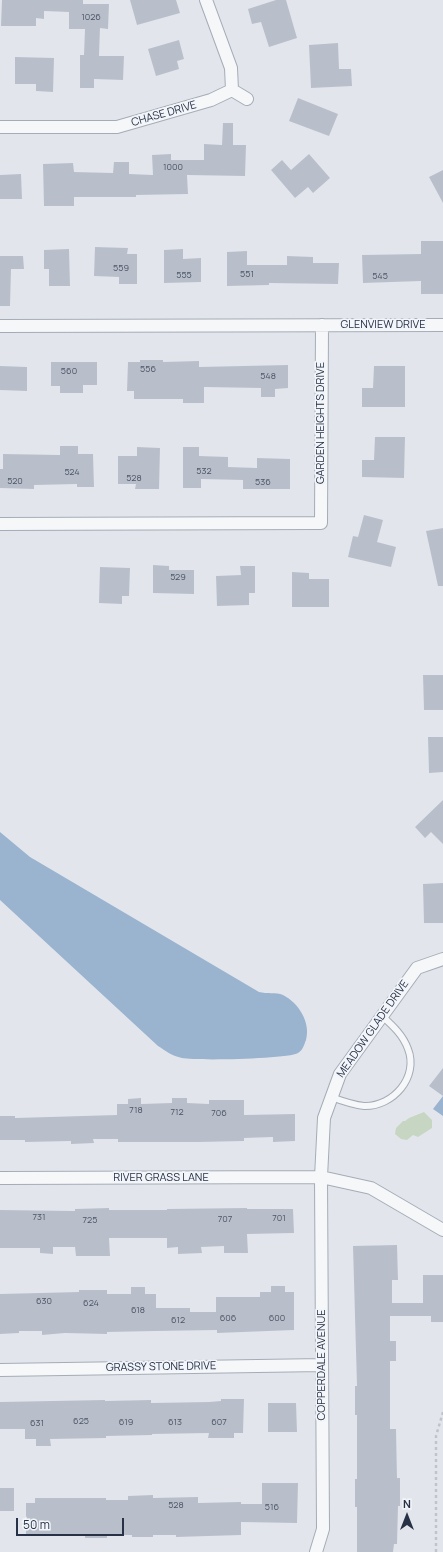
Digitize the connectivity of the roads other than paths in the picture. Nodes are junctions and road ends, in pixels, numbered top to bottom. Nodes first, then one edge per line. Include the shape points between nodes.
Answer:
1 (206, 0) edge
2 (232, 90) junction
3 (247, 99) dead end
4 (0, 128) edge
5 (322, 325) junction
6 (443, 325) edge
7 (0, 326) edge
8 (0, 524) edge
9 (443, 958) edge
10 (382, 1016) junction
11 (331, 1097) junction
12 (321, 1177) junction
13 (0, 1178) edge
14 (443, 1230) edge
15 (322, 1365) junction
16 (0, 1370) edge
17 (316, 1552) edge

1 - 2 street via 231,68
2 - 3 street
2 - 4 street, CHASE DRIVE via 211,100 117,127
5 - 6 street, GLENVIEW DRIVE
5 - 7 street
5 - 8 street, GARDEN HEIGHTS DRIVE via 321,523
9 - 10 street, MEADOW GLADE DRIVE via 416,968
10 - 11 street, MEADOW GLADE DRIVE via 340,1074
10 - 11 lane via 397,1029 409,1051 410,1072 404,1084 398,1093 388,1100 366,1106 354,1105
11 - 12 street, MEADOW GLADE DRIVE via 324,1118
12 - 13 street, RIVER GRASS LANE
12 - 14 street via 371,1188
12 - 15 street, COPPERDALE AVENUE
15 - 16 street, GRASSY STONE DRIVE
15 - 17 street, COPPERDALE AVENUE via 323,1529

